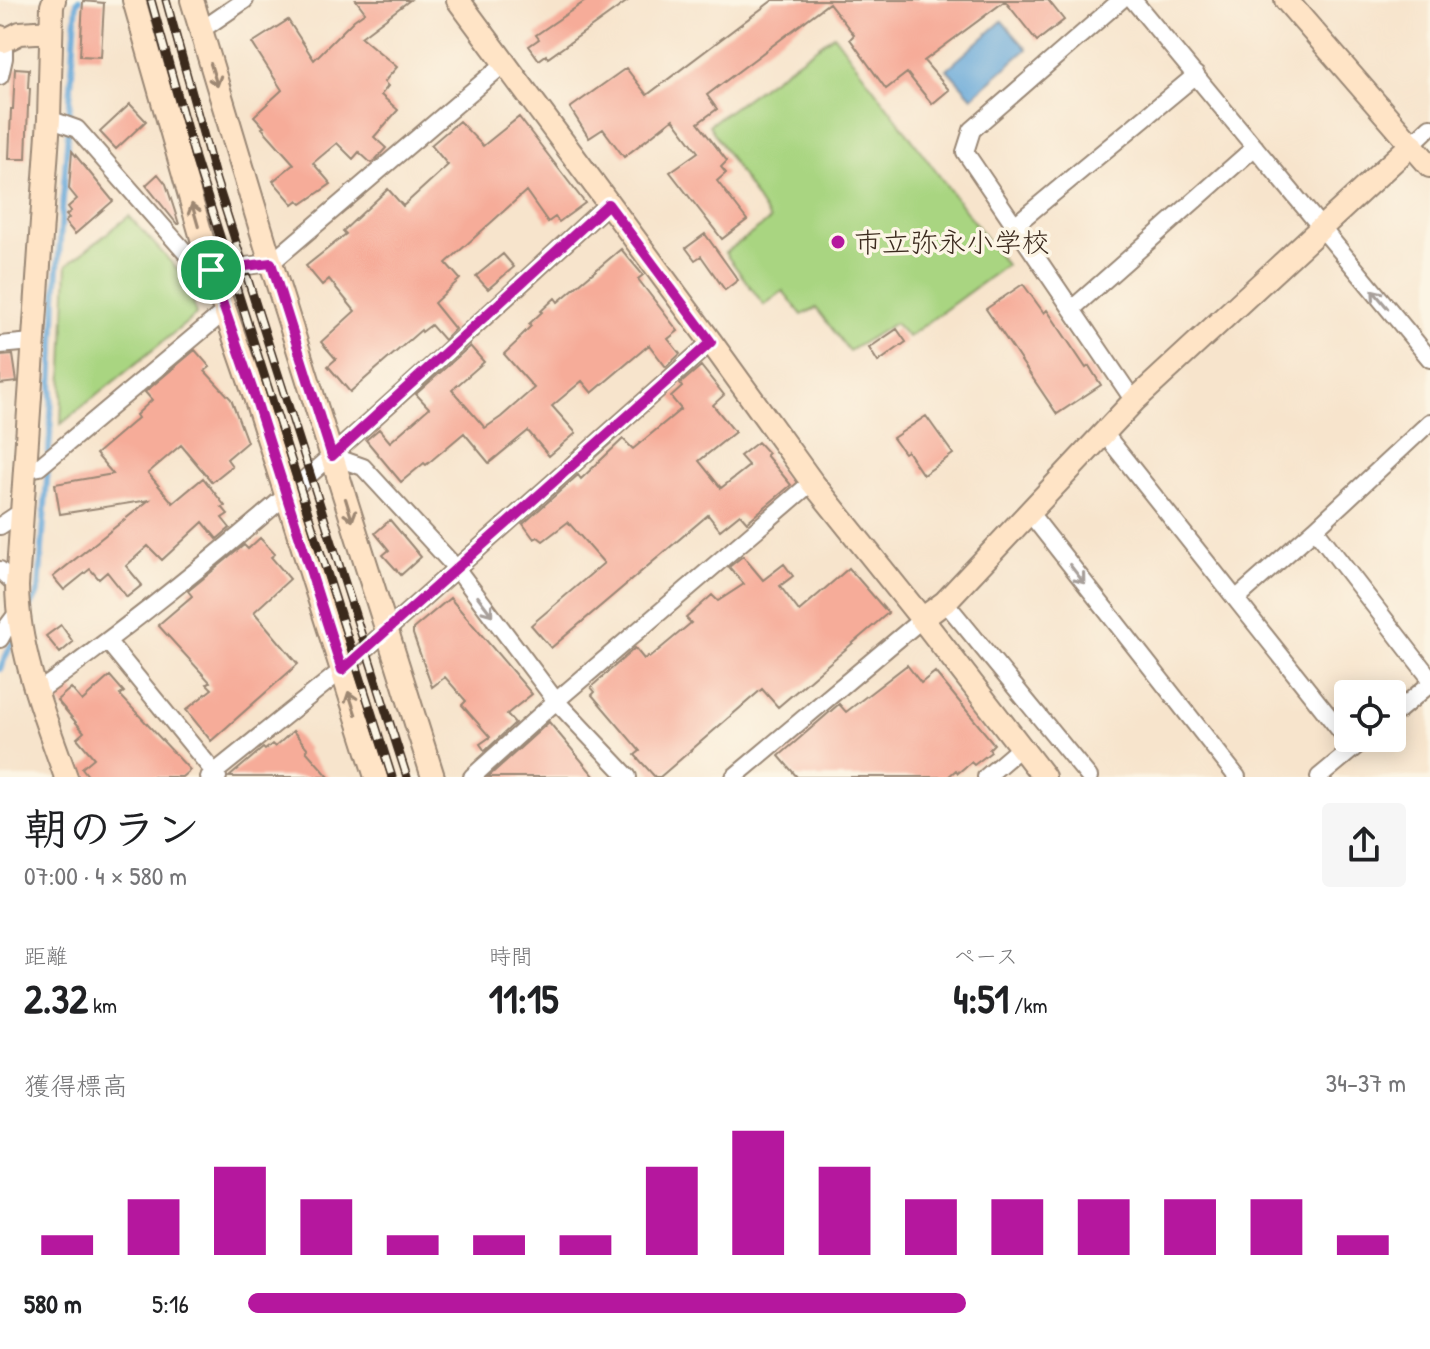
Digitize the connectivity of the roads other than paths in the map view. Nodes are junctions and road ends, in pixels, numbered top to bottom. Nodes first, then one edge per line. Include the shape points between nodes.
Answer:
1 (54, 0) edge
2 (134, 0) edge
3 (192, 0) edge
4 (245, 0) edge
5 (458, 0) edge
6 (1121, 0) edge
7 (1133, 0) edge
8 (1286, 0) edge
9 (51, 31) junction
10 (200, 31) junction
11 (2, 39) edge
12 (505, 63) junction
13 (1196, 75) junction
14 (0, 76) edge
15 (49, 119) junction
16 (1430, 127) edge
17 (1412, 144) junction
18 (1255, 147) junction
19 (1430, 166) edge
20 (608, 204) junction
21 (1015, 225) junction
22 (1321, 227) junction
23 (271, 263) junction
24 (211, 270) junction
25 (1072, 309) junction
26 (225, 311) junction
27 (32, 342) junction
28 (711, 342) junction
29 (0, 345) edge
30 (1430, 359) edge
31 (1134, 401) junction
32 (1430, 422) edge
33 (1104, 433) junction
34 (332, 456) junction
35 (32, 468) junction
36 (812, 482) junction
37 (286, 495) junction
38 (1029, 512) junction
39 (23, 514) junction
40 (0, 526) edge
41 (1315, 529) junction
42 (456, 568) junction
43 (0, 570) edge
44 (17, 586) junction
45 (1236, 599) junction
46 (945, 602) junction
47 (18, 612) junction
48 (922, 619) junction
49 (386, 630) junction
50 (0, 639) edge
51 (108, 642) junction
52 (342, 670) junction
53 (1430, 681) edge
54 (36, 693) junction
55 (556, 701) junction
56 (1406, 703) edge
57 (1334, 713) edge
58 (1020, 748) junction
59 (1349, 752) edge
60 (622, 771) edge
61 (214, 776) edge
62 (66, 777) edge
63 (376, 777) edge
64 (433, 777) edge
65 (472, 777) edge
66 (734, 777) edge
67 (986, 777) edge
68 (1044, 777) edge
69 (1089, 777) edge
70 (1237, 777) edge
71 (1319, 777) edge

1 - 9 street
24 -> 2 street
3 - 10 street
4 - 10 street
5 - 12 street
6 - 21 street via 972,130 965,152
7 - 13 street
8 - 17 street
9 - 11 street
9 - 15 street
10 -> 23 street
11 - 14 street
12 - 20 street
12 - 23 street
13 - 18 street
13 - 21 street
15 - 24 street via 77,129 193,261
15 - 27 street
16 - 17 street
17 - 19 street
17 - 22 street
18 - 22 street
18 - 25 street
20 - 28 street
20 - 34 street
21 - 25 street
30 -> 22 street
22 - 31 street
23 - 24 street
23 - 34 street
24 - 26 street
25 - 31 street
26 - 35 street
26 - 37 street
27 - 29 street
27 - 35 street
28 - 36 street
28 - 42 street
31 - 33 street
32 - 41 street
33 - 38 street
33 - 45 street
34 - 37 street
34 - 42 street via 363,467
34 -> 49 street
35 - 39 street
36 - 48 street
36 - 55 street
37 - 51 street
37 - 52 street
38 - 46 street
38 -> 70 street
39 - 40 street
39 - 44 street
41 - 45 street
41 - 53 street
42 - 49 street
42 -> 55 street
43 - 44 street
44 - 47 street
45 - 57 street
46 - 48 street
46 - 69 street
47 - 50 street
47 - 54 street
48 - 58 street
48 - 66 street
49 - 52 street
49 - 64 street
51 - 54 street
51 - 61 street
52 - 61 street
63 -> 52 street
53 - 56 street
54 - 62 street
55 - 60 street
55 - 65 street
58 - 67 street
58 - 68 street
59 - 71 street

